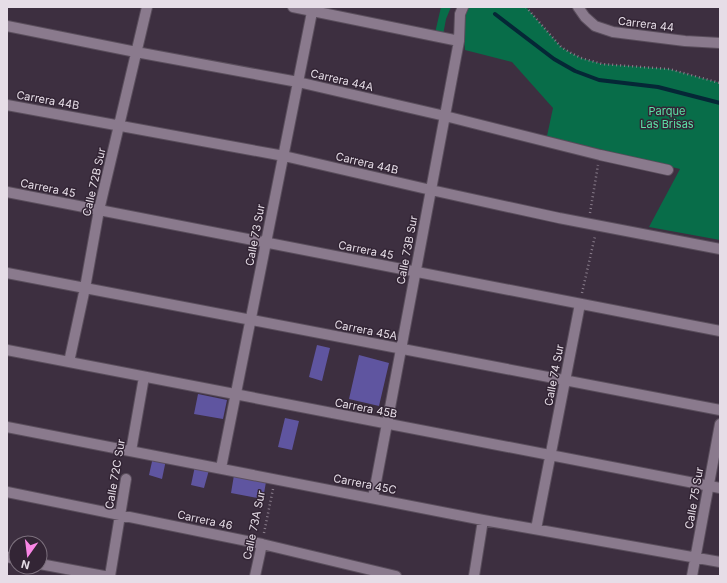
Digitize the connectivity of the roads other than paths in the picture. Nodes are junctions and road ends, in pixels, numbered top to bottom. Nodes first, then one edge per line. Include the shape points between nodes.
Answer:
1 (147, 7) edge
2 (293, 7) edge
3 (462, 7) edge
4 (578, 7) edge
5 (313, 9) edge
6 (7, 26) edge
7 (459, 41) junction
8 (720, 43) edge
9 (136, 52) junction
10 (298, 82) junction
11 (7, 105) edge
12 (445, 116) junction
13 (120, 125) junction
14 (284, 156) junction
15 (668, 170) dead end
16 (431, 190) junction
17 (7, 192) edge
18 (99, 210) junction
19 (266, 242) junction
20 (720, 249) edge
21 (416, 272) junction
22 (7, 273) edge
23 (85, 288) junction
24 (580, 304) junction
25 (251, 320) junction
26 (720, 331) edge
27 (401, 349) junction
28 (7, 350) edge
29 (69, 362) junction
30 (144, 377) junction
31 (565, 380) junction
32 (236, 395) junction
33 (720, 410) edge
34 (387, 424) junction
35 (720, 424) edge
36 (7, 427) edge
37 (131, 451) junction
38 (550, 456) junction
39 (221, 468) junction
40 (126, 479) dead end
41 (709, 486) junction
42 (720, 488) edge
43 (7, 492) edge
44 (373, 498) junction
45 (120, 515) junction
46 (483, 520) junction
47 (536, 529) junction
48 (262, 544) junction
49 (696, 558) junction
50 (720, 562) edge
51 (48, 566) edge
52 (104, 576) edge
53 (110, 576) edge
54 (255, 576) edge
55 (396, 576) edge
56 (474, 576) edge
57 (692, 576) edge

1 - 9 street, Calle 72B Sur
2 - 5 street
3 - 7 street, Calle 73B Sur
4 - 8 street, Carrera 44 via 595,26 613,32
5 - 7 street
5 - 10 street, Calle 73 Sur
6 - 9 street, Carrera 44A
7 - 12 street, Calle 73B Sur
9 - 10 street, Carrera 44A
9 - 13 street, Calle 72B Sur
10 - 12 street, Carrera 44A
10 - 14 street, Calle 73 Sur
11 - 13 street, Carrera 44B
12 - 15 street, Carrera 44A
12 - 16 street, Calle 73B Sur
13 - 14 street, Carrera 44B
13 - 18 street, Calle 72B Sur
14 - 16 street, Carrera 44B
14 - 19 street, Calle 73 Sur
16 - 20 street, Carrera 44B
16 - 21 street, Calle 73B Sur
17 - 18 street, Carrera 45
18 - 19 street, Carrera 45
18 - 23 street, Calle 72B Sur
19 - 21 street, Carrera 45
19 - 25 street, Calle 73 Sur
21 - 24 street, Carrera 45
21 - 27 street, Calle 73B Sur
22 - 23 street, Carrera 45A
23 - 25 street, Carrera 45A
23 - 29 street, Calle 72B Sur
24 - 26 street, Carrera 45
24 - 31 street, Calle 74 Sur
25 - 27 street, Carrera 45A
25 - 32 street, Calle 73 Sur
27 - 31 street, Carrera 45A
27 - 34 street, Calle 73B Sur
28 - 29 street, Carrera 45B
29 - 30 street, Carrera 45B
30 - 32 street, Carrera 45B
30 - 37 street, Calle 72C Sur
31 - 33 street, Carrera 45A
31 - 38 street, Calle 74 Sur
32 - 34 street, Carrera 45B
32 - 39 street, Calle 73 Sur
34 - 38 street, Carrera 45B
34 - 44 street, Calle 73B Sur
35 - 41 street, Calle 75 Sur
36 - 37 street, Carrera 45C
37 - 39 street, Carrera 45C
38 - 41 street, Carrera 45B
38 - 47 street, Calle 74 Sur
39 - 44 street, Carrera 45C
40 - 45 street, Calle 72C Sur
41 - 42 street, Carrera 45B
41 - 49 street, Calle 75 Sur
43 - 45 street, Carrera 46
44 - 46 street, Carrera 45C
45 - 48 street, Carrera 46
45 - 53 street, Calle 72C Sur
46 - 47 street, Carrera 45C
46 - 56 street
47 - 49 street, Carrera 45C
48 - 54 street, Calle 73A Sur
48 - 55 street, Carrera 46
49 - 50 street, Carrera 45C
49 - 57 street, Calle 75 Sur
51 - 52 street

